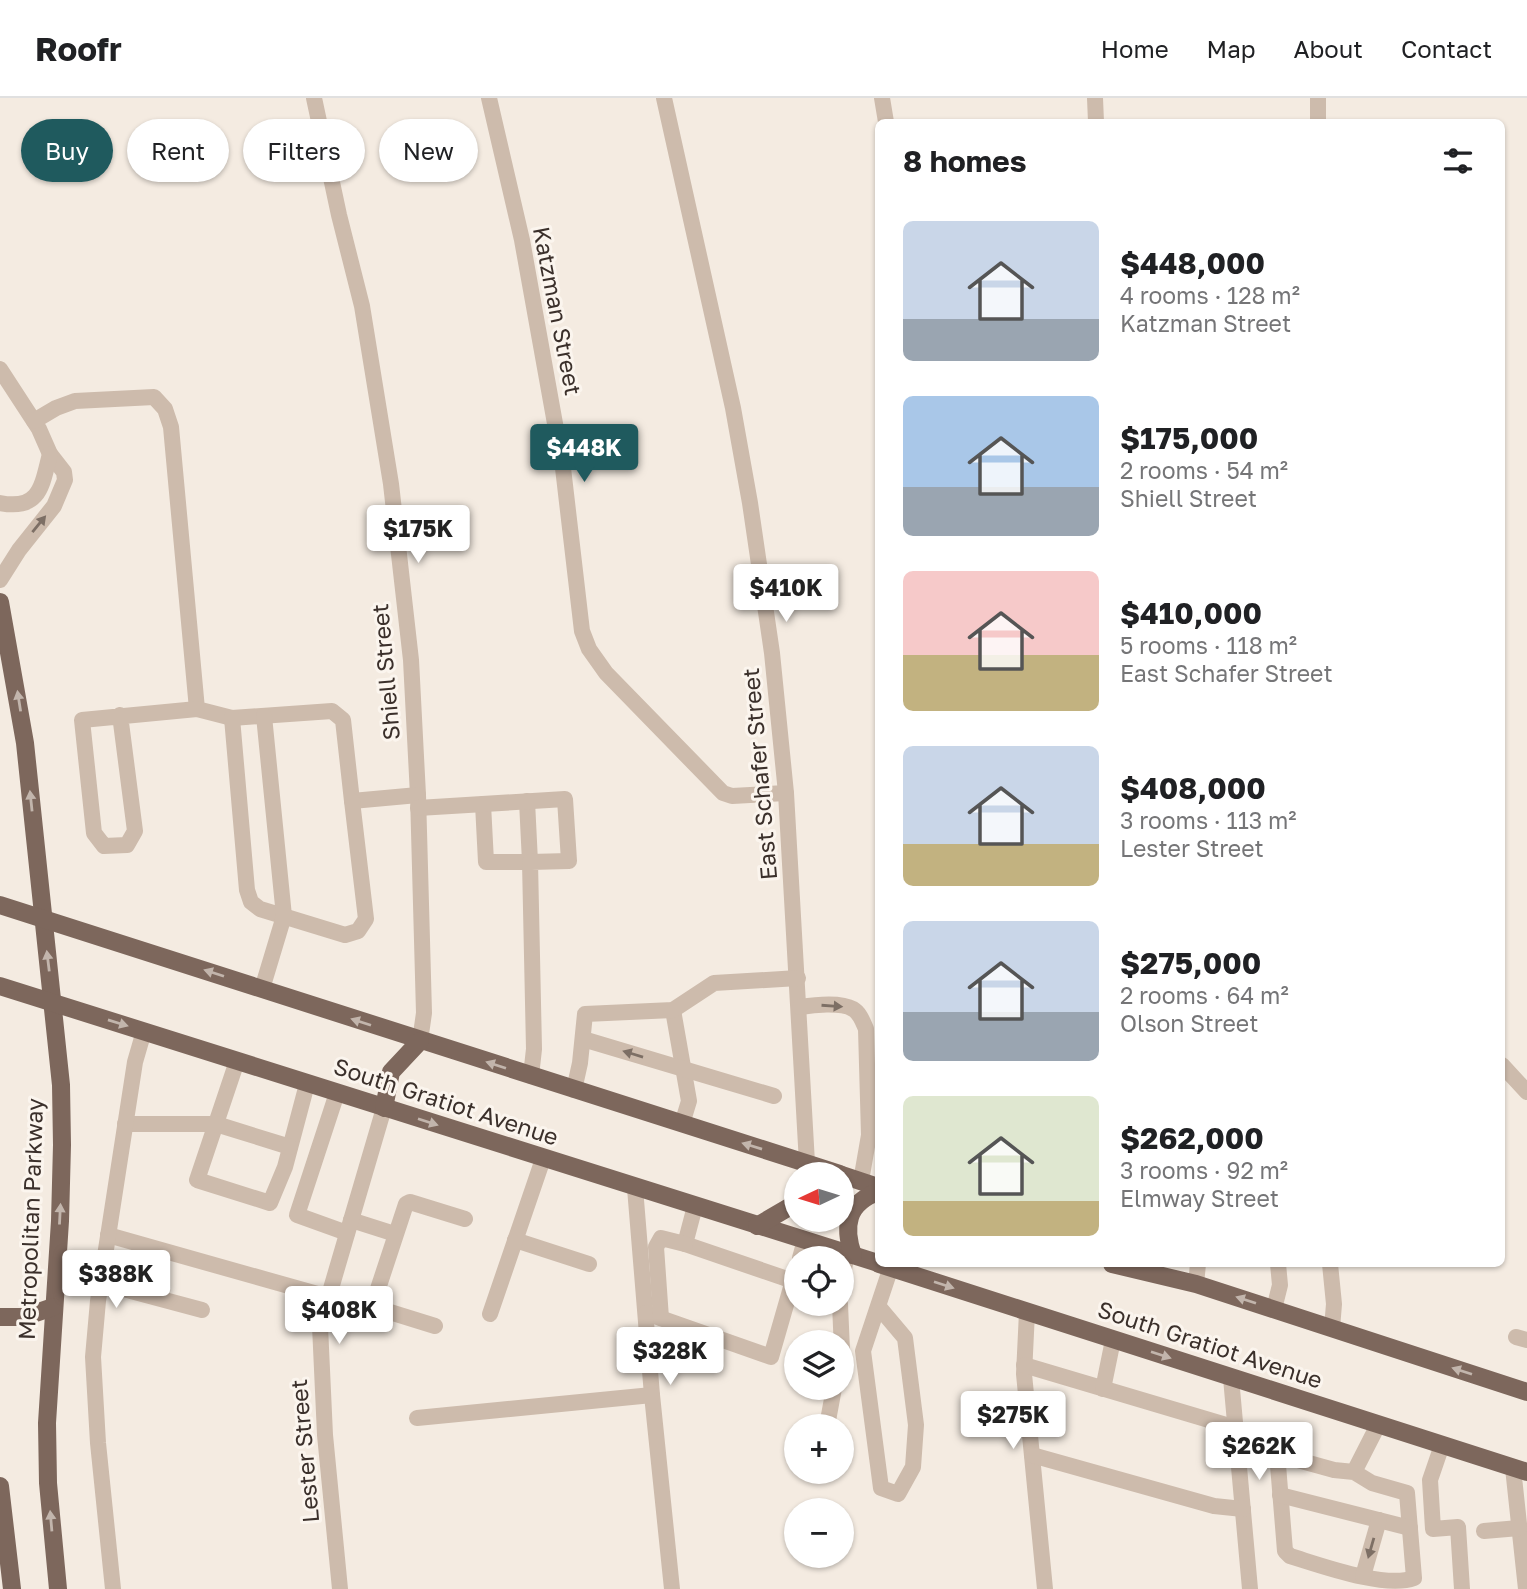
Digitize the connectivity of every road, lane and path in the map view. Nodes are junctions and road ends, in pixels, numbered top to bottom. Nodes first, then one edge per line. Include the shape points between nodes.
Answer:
1 (314, 98) edge
2 (489, 98) edge
3 (664, 98) edge
4 (882, 98) edge
5 (1095, 98) edge
6 (1318, 98) edge
7 (886, 119) edge
8 (1096, 119) edge
9 (1318, 119) edge
10 (0, 369) edge
11 (34, 421) junction
12 (50, 454) junction
13 (0, 503) edge
14 (0, 580) edge
15 (0, 602) edge
16 (6, 655) edge
17 (197, 709) junction
18 (120, 715) junction
19 (264, 716) junction
20 (232, 718) junction
21 (786, 793) junction
22 (352, 800) junction
23 (418, 801) junction
24 (527, 801) junction
25 (483, 804) junction
26 (530, 862) junction
27 (0, 905) edge
28 (284, 916) junction
29 (43, 919) junction
30 (798, 978) junction
31 (0, 986) edge
32 (262, 989) junction
33 (52, 1002) junction
34 (800, 1007) junction
35 (673, 1010) junction
36 (144, 1031) junction
37 (583, 1039) junction
38 (420, 1041) junction
39 (237, 1061) junction
40 (1505, 1068) edge
41 (684, 1069) junction
42 (531, 1076) junction
43 (307, 1084) junction
44 (574, 1090) junction
45 (1527, 1092) edge
46 (337, 1093) junction
47 (774, 1096) dead end
48 (384, 1108) junction
49 (125, 1124) junction
50 (215, 1124) junction
51 (682, 1124) junction
52 (289, 1147) junction
53 (542, 1158) junction
54 (788, 1162) edge
55 (807, 1162) edge
56 (854, 1180) edge
57 (873, 1187) edge
58 (635, 1188) junction
59 (695, 1206) junction
60 (784, 1209) edge
61 (465, 1219) dead end
62 (349, 1226) junction
63 (757, 1226) junction
64 (108, 1234) junction
65 (395, 1234) junction
66 (514, 1240) junction
67 (805, 1240) junction
68 (685, 1244) junction
69 (803, 1246) edge
70 (824, 1246) edge
71 (849, 1246) edge
72 (648, 1247) junction
73 (854, 1255) edge
74 (875, 1262) edge
75 (589, 1264) dead end
76 (883, 1267) edge
77 (889, 1267) edge
78 (1138, 1267) edge
79 (1198, 1267) edge
80 (1279, 1267) edge
81 (1330, 1267) edge
82 (784, 1273) edge
83 (101, 1283) junction
84 (1196, 1284) junction
85 (328, 1297) junction
86 (878, 1306) junction
87 (53, 1307) junction
88 (1274, 1309) junction
89 (202, 1310) dead end
90 (1027, 1312) junction
91 (784, 1313) edge
92 (490, 1314) dead end
93 (653, 1316) junction
94 (0, 1317) edge
95 (435, 1326) dead end
96 (1332, 1328) junction
97 (1113, 1340) junction
98 (1024, 1365) junction
99 (1231, 1378) junction
100 (1104, 1389) junction
101 (1527, 1392) edge
102 (652, 1395) junction
103 (417, 1418) dead end
104 (1378, 1425) junction
105 (1236, 1428) junction
106 (1442, 1445) junction
107 (1032, 1455) junction
108 (1520, 1470) edge
109 (1354, 1472) junction
110 (0, 1486) edge
111 (1280, 1495) junction
112 (1243, 1508) junction
113 (1379, 1520) junction
114 (1519, 1528) junction
115 (1421, 1529) junction
116 (1484, 1531) dead end
117 (1363, 1576) junction
118 (12, 1589) edge
119 (58, 1589) edge
120 (113, 1589) edge
121 (340, 1589) edge
122 (672, 1589) edge
123 (1045, 1589) edge
124 (1250, 1589) edge
125 (1462, 1589) edge
126 (1526, 1589) edge

1 - 23 street, Shiell Street via 362,306 391,485 411,660
2 - 21 street, Katzman Street via 522,240 564,468 582,631 589,649 606,673 723,793
3 - 21 street, East Schafer Street via 750,503
4 - 7 street
5 - 8 street
6 - 9 street
10 - 11 street
11 - 12 street
11 - 17 street via 64,404 88,399 154,397 166,409
12 - 13 street via 44,482 32,499 16,505
14 -> 12 street via 63,488 64,472
15 - 16 main road, Metropolitan Parkway
29 -> 16 main road, Metropolitan Parkway via 26,753
17 - 18 street
17 - 20 street
18 - 18 street via 82,720 94,833 104,846 127,845 135,831
19 - 20 street
19 - 22 street via 332,711 343,720
19 - 28 street
20 - 28 street via 247,890 260,909
21 - 30 street, East Schafer Street
22 - 23 street
22 - 28 street via 366,919 358,931 345,935
23 - 25 street
23 - 38 street, Shiell Street via 424,1013
24 - 25 street
24 - 26 street
24 - 26 street via 565,799 569,861
25 - 26 street via 486,862
26 - 42 street
27 - 29 main road
28 - 32 street
32 -> 29 main road
33 -> 29 main road, Metropolitan Parkway
30 - 34 street, East Schafer Street
30 - 35 street via 714,983
31 - 33 main road, South Gratiot Avenue
38 -> 32 main road
33 -> 36 main road, South Gratiot Avenue
87 -> 33 main road, Metropolitan Parkway via 62,1145
34 - 55 street, East Schafer Street
34 -> 57 street via 853,1008 866,1029
35 - 37 street via 585,1014
35 - 41 street
36 - 39 main road, South Gratiot Avenue
36 - 49 street
41 -> 37 street
37 - 44 street
42 -> 38 main road
38 - 48 main road via 391,1072
39 - 43 main road, South Gratiot Avenue
39 - 50 street
40 - 45 street
41 - 47 street
41 - 51 street via 689,1101
42 - 44 main road
43 - 46 main road, South Gratiot Avenue
43 - 52 street
44 - 51 main road
46 - 48 main road, South Gratiot Avenue
46 - 62 street via 297,1215
48 -> 53 main road, South Gratiot Avenue
48 - 62 street, Lester Street
49 - 50 street
49 - 64 street
50 - 52 street
50 - 52 street via 197,1180 270,1203
54 -> 51 main road
53 - 58 main road, South Gratiot Avenue
53 - 66 street
56 - 57 main road
57 - 71 main road via 850,1215
58 - 59 main road, South Gratiot Avenue
58 - 72 street
59 - 63 main road, South Gratiot Avenue
59 - 68 street
60 - 63 main road
61 - 65 street via 410,1202
62 - 65 street
62 - 85 street, Lester Street
63 - 67 main road, South Gratiot Avenue
64 - 83 street
64 - 85 street
65 - 95 street via 374,1305
66 - 75 street
66 - 92 street
67 - 69 street
67 - 70 main road, South Gratiot Avenue
68 - 72 street via 661,1238
68 - 82 street
72 - 93 street
73 - 74 main road, South Gratiot Avenue
76 - 86 street
77 -> 90 main road, South Gratiot Avenue
78 - 84 main road, South Gratiot Avenue
79 - 84 street
80 - 88 street
81 - 96 street
83 - 89 street
83 - 120 street via 93,1385
88 -> 84 main road, South Gratiot Avenue
85 - 121 street, Lester Street via 320,1336
86 - 86 street via 863,1351 881,1488 898,1494 913,1467 916,1425 905,1338
87 - 94 main road via 24,1317
119 -> 87 main road, Metropolitan Parkway via 47,1452
88 - 96 main road, South Gratiot Avenue
90 - 97 main road, South Gratiot Avenue
90 - 98 street
91 - 93 street via 771,1357
93 - 102 street
101 -> 96 main road, South Gratiot Avenue
97 -> 99 main road, South Gratiot Avenue
97 - 100 street
98 - 100 street
98 - 107 street
99 - 104 main road, South Gratiot Avenue
99 - 105 street
100 - 105 street
102 - 103 street
102 - 122 street
104 - 106 main road, South Gratiot Avenue
104 - 109 street
105 - 112 street
106 - 108 main road, South Gratiot Avenue
106 - 115 street
107 - 112 street via 1214,1506
107 - 123 street
108 - 114 street
109 - 111 street via 1282,1457 1278,1465
109 - 115 street via 1371,1483 1407,1493
110 - 118 main road
111 - 113 street
111 - 117 street via 1283,1543 1290,1556
112 - 124 street
113 - 115 street
113 -> 117 street
114 - 116 street
114 - 126 street
115 - 117 street via 1414,1578 1395,1582
115 - 125 street via 1458,1527

